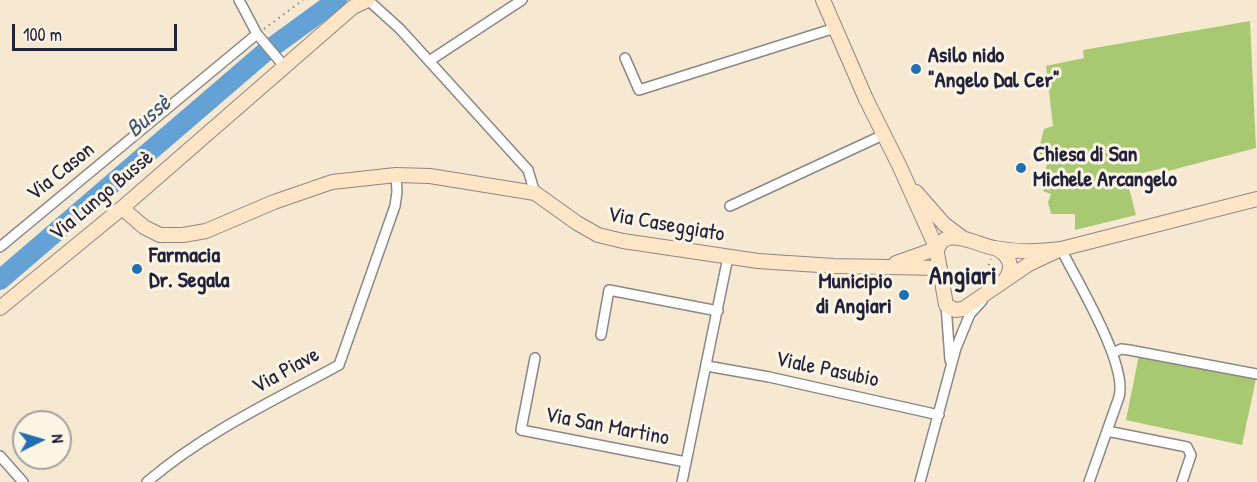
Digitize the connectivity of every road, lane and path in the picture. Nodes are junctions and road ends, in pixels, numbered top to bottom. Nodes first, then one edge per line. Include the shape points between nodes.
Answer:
1 (239, 0) edge
2 (303, 0) edge
3 (368, 0) edge
4 (522, 0) edge
5 (823, 0) edge
6 (835, 28) junction
7 (257, 34) junction
8 (625, 58) dead end
9 (429, 61) junction
10 (284, 66) junction
11 (883, 135) junction
12 (899, 165) junction
13 (396, 175) junction
14 (535, 193) junction
15 (1257, 199) edge
16 (730, 206) dead end
17 (122, 208) junction
18 (965, 240) junction
19 (0, 247) edge
20 (936, 247) junction
21 (995, 248) junction
22 (1061, 249) junction
23 (728, 257) junction
24 (879, 267) junction
25 (940, 268) junction
26 (1005, 280) junction
27 (944, 290) junction
28 (989, 293) junction
29 (946, 305) junction
30 (0, 308) edge
31 (718, 311) junction
32 (601, 335) dead end
33 (1113, 354) junction
34 (535, 358) dead end
35 (707, 366) junction
36 (950, 368) junction
37 (1257, 374) edge
38 (939, 415) junction
39 (1107, 431) junction
40 (0, 456) edge
41 (686, 462) junction
42 (23, 482) edge
43 (147, 482) edge
44 (682, 482) edge
45 (920, 482) edge
46 (1089, 482) edge
47 (1182, 482) edge

1 - 7 street
2 - 7 path
3 - 9 street
3 - 10 street, Via Lungo Bussè via 353,7
4 - 9 street
5 - 6 street
6 - 8 street via 639,90
6 - 11 street
7 - 10 street
7 - 19 street, Via Cason
9 - 14 street via 528,170
10 - 17 street, Via Lungo Bussè
11 - 12 street
11 - 16 street
12 - 18 street via 931,211
12 - 20 street
13 - 14 street via 430,176
13 - 17 street via 332,182 206,231 183,236 160,235
13 - 43 street, Via Piave via 394,206 339,365 217,431 174,458
14 - 23 street, Via Caseggiato via 598,235
15 - 22 street
17 - 30 street, Via Lungo Bussè
18 - 20 street via 946,239
18 - 21 street
20 - 24 street
20 - 25 street
21 - 22 street via 1029,252
21 - 26 street via 1008,258 1010,269
21 - 27 path via 982,282
22 - 26 street
22 - 33 street
23 - 24 street, Via Caseggiato
23 - 31 street
24 - 25 street, Via Caseggiato
25 - 27 street
26 - 28 street
27 - 29 street
28 - 29 street via 963,309
28 - 36 street via 970,314
29 - 36 street
31 - 32 street via 609,290
31 - 35 street
33 - 37 street via 1129,350
33 - 39 street via 1121,390
34 - 41 street, Via San Martino via 521,430
35 - 38 street, Viale Pasubio
35 - 41 street
36 - 38 street
38 - 45 street
39 - 46 street
39 - 47 street via 1187,447 1191,455
40 - 42 street
41 - 44 street

